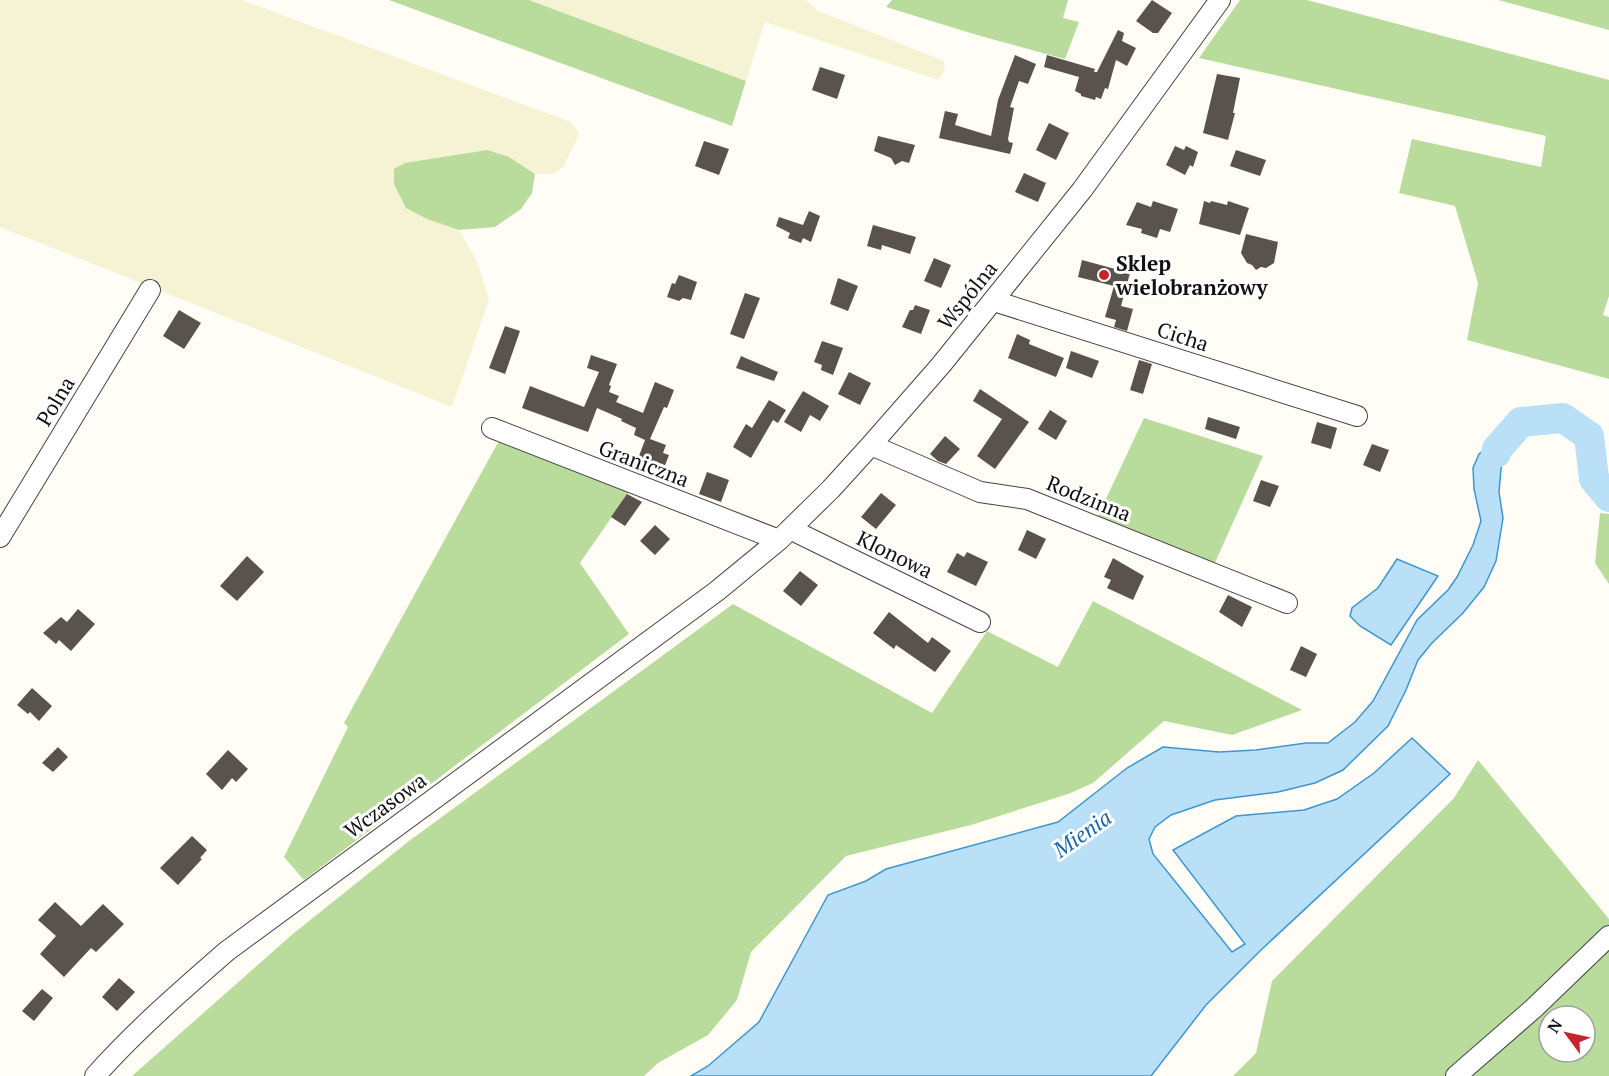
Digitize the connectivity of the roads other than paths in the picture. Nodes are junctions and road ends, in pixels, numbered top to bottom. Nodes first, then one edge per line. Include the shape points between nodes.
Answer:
1 (1220, 0) edge
2 (150, 290) dead end
3 (994, 301) junction
4 (1357, 416) dead end
5 (492, 428) dead end
6 (871, 445) junction
7 (785, 535) junction
8 (0, 537) edge
9 (717, 591) joint
10 (1287, 603) dead end
11 (980, 622) dead end
12 (1609, 936) edge
13 (95, 1076) edge
14 (1455, 1076) edge

1 - 3 street, Wspólna via 1082,190
2 - 8 street, Polna
3 - 4 street, Cicha
3 - 6 street, Wspólna
5 - 7 street, Graniczna
6 - 7 street, Wspólna
6 - 10 street, Rodzinna via 980,492 1027,499
7 - 9 street, Wspólna
7 - 11 street, Klonowa
9 - 13 street, Wczasowa via 227,951
12 - 14 street

